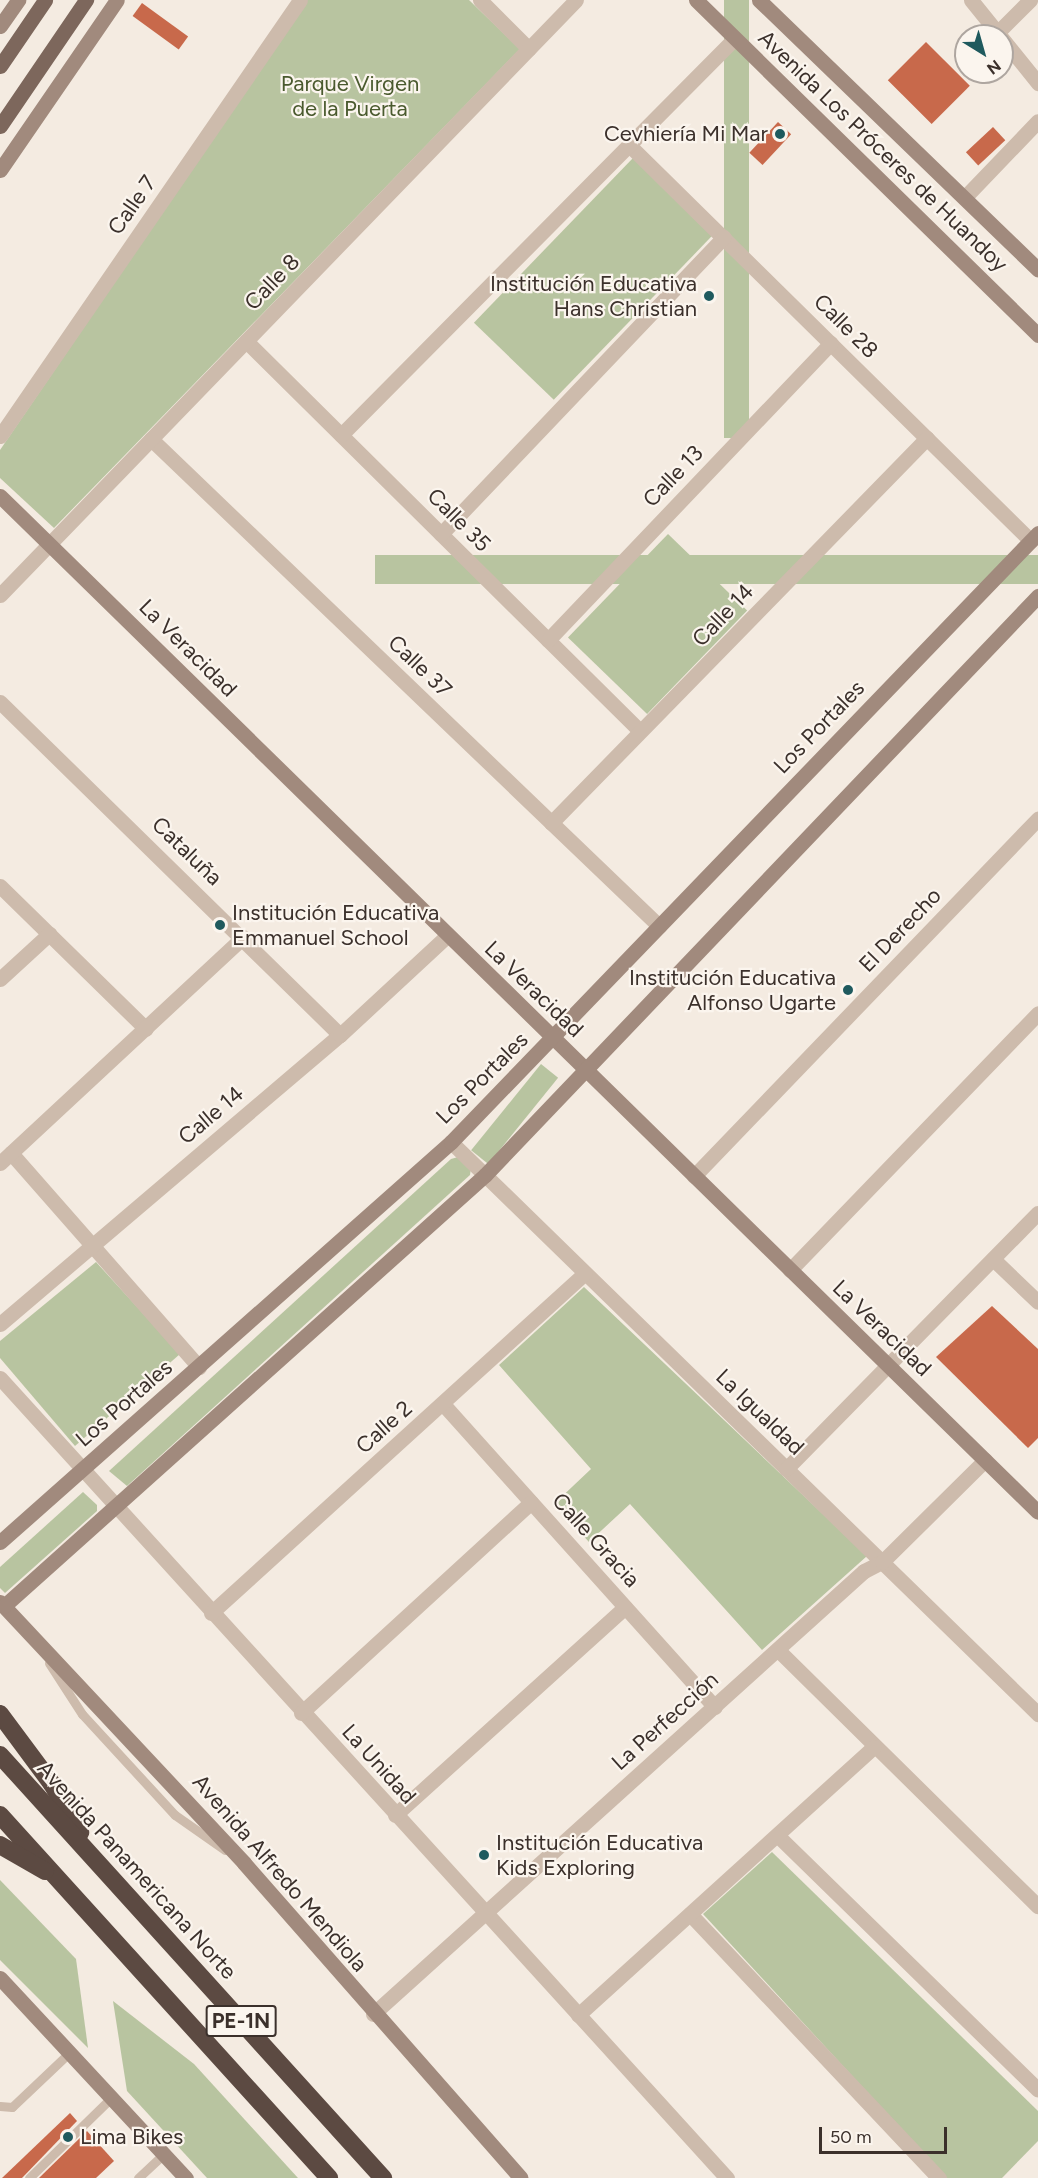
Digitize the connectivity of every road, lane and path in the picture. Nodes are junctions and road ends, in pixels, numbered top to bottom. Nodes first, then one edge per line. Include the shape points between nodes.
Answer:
1 (18, 0) edge
2 (45, 0) edge
3 (86, 0) edge
4 (117, 0) edge
5 (300, 0) edge
6 (480, 0) edge
7 (576, 0) edge
8 (696, 0) edge
9 (759, 0) edge
10 (971, 0) edge
11 (1030, 0) edge
12 (993, 24) edge
13 (1006, 24) edge
14 (0, 26) edge
15 (735, 38) junction
16 (529, 49) junction
17 (1014, 51) edge
18 (0, 66) edge
19 (1038, 83) edge
20 (1038, 122) edge
21 (0, 126) edge
22 (628, 145) junction
23 (0, 170) edge
24 (965, 197) junction
25 (724, 237) junction
26 (1038, 269) edge
27 (1038, 335) edge
28 (246, 341) junction
29 (831, 343) junction
30 (341, 435) junction
31 (0, 436) edge
32 (927, 438) junction
33 (150, 439) junction
34 (0, 496) edge
35 (441, 534) junction
36 (1034, 537) edge
37 (50, 543) junction
38 (0, 595) edge
39 (1038, 596) edge
40 (548, 640) junction
41 (0, 702) edge
42 (640, 731) junction
43 (1038, 818) edge
44 (551, 823) junction
45 (0, 886) edge
46 (659, 926) junction
47 (49, 934) junction
48 (447, 936) junction
49 (243, 937) junction
50 (0, 979) edge
51 (1038, 1012) edge
52 (146, 1029) junction
53 (340, 1035) junction
54 (552, 1040) junction
55 (586, 1071) junction
56 (451, 1142) junction
57 (5, 1158) edge
58 (485, 1175) junction
59 (694, 1176) junction
60 (1038, 1213) edge
61 (93, 1245) junction
62 (993, 1259) junction
63 (790, 1270) junction
64 (585, 1273) junction
65 (1038, 1302) edge
66 (0, 1324) edge
67 (889, 1366) junction
68 (199, 1367) junction
69 (0, 1378) edge
70 (443, 1404) junction
71 (985, 1460) junction
72 (786, 1469) junction
73 (82, 1470) junction
74 (531, 1502) junction
75 (114, 1507) junction
76 (1038, 1512) edge
77 (0, 1542) edge
78 (882, 1562) junction
79 (2, 1604) edge
80 (626, 1607) junction
81 (211, 1614) junction
82 (778, 1650) junction
83 (715, 1707) junction
84 (301, 1713) junction
85 (0, 1714) edge
86 (1038, 1714) edge
87 (874, 1747) junction
88 (0, 1755) edge
89 (0, 1815) edge
90 (395, 1815) junction
91 (778, 1836) junction
92 (0, 1845) edge
93 (99, 1864) junction
94 (57, 1877) junction
95 (1038, 1906) edge
96 (486, 1914) junction
97 (690, 1914) junction
98 (0, 1978) edge
99 (373, 2014) junction
100 (578, 2015) junction
101 (70, 2052) junction
102 (1038, 2090) edge
103 (112, 2097) junction
104 (0, 2106) edge
105 (164, 2154) junction
106 (29, 2178) edge
107 (138, 2178) edge
108 (186, 2178) edge
109 (329, 2178) edge
110 (383, 2178) edge
111 (521, 2178) edge
112 (727, 2178) edge
113 (939, 2178) edge

1 - 14 street
2 - 18 main road
3 - 21 main road
4 - 23 street
5 - 31 street, Calle 7
6 - 16 street
7 - 16 street, Calle 8
8 - 15 street, Avenida Los Próceres de Huandoy
9 - 24 street, Avenida Los Próceres de Huandoy
10 - 12 street
11 - 13 street
15 - 22 street
15 - 27 street, Avenida Los Próceres de Huandoy
16 - 28 street, Calle 8
17 - 19 street
20 - 24 street
22 - 25 street, Calle 28
22 - 30 street
24 - 26 street, Avenida Los Próceres de Huandoy
25 - 29 street, Calle 28
25 - 35 street
28 - 30 street, Calle 35
28 - 33 street, Calle 8
29 - 32 street, Calle 28
29 - 40 street, Calle 13
30 - 35 street, Calle 35
32 - 36 street, Calle 28
32 - 42 street, Calle 14
33 - 37 street, Calle 8
33 - 44 street, Calle 37
34 - 37 street, La Veracidad
35 - 40 street, Calle 35
36 - 46 street, Los Portales
37 - 38 street, Calle 8
37 - 48 street, La Veracidad
39 - 55 street
40 - 42 street, Calle 35
41 - 49 street, Cataluña
42 - 44 street, Calle 14
43 - 59 street, El Derecho
44 - 46 street, Calle 37
45 - 47 street
46 - 54 street, Los Portales
47 - 50 street
47 - 52 street
48 - 53 street, Calle 14
48 - 54 street, La Veracidad
49 - 52 street
49 - 53 street, Cataluña
51 - 63 street
52 - 57 street
53 - 61 street, Calle 14
54 - 55 street, La Veracidad
54 - 56 street, Los Portales
55 - 58 street
55 - 59 street, La Veracidad
56 - 58 street, La Igualdad
56 - 68 street, Los Portales
57 - 61 street
58 - 64 street, La Igualdad
58 - 75 street
59 - 63 street, La Veracidad
60 - 62 street
61 - 66 street, Calle 14
61 - 68 street
62 - 65 street
62 - 67 street
63 - 67 street, La Veracidad
64 - 70 street, Calle 2
64 - 72 street, La Igualdad
67 - 71 street, La Veracidad
67 - 72 street
68 - 73 street, Los Portales
69 - 73 street, La Unidad
70 - 74 street, Calle Gracia
70 - 81 street, Calle 2
71 - 76 street, La Veracidad
71 - 78 street, La Perfección
72 - 78 street, La Igualdad
73 - 75 street, La Unidad
73 - 77 street, Los Portales
74 - 80 street, Calle Gracia
74 - 84 street
75 - 79 street
75 - 81 street, La Unidad
78 - 82 street, La Perfección via 864,1572
78 - 86 street, La Igualdad
79 - 99 street, Avenida Alfredo Mendiola via 244,1863
80 - 83 street, Calle Gracia
80 - 90 street
81 - 84 street, La Unidad
82 - 83 street, La Perfección
82 - 87 street
83 - 96 street, La Perfección
84 - 90 street, La Unidad
85 - 93 highway via 52,1784
87 - 91 street
87 - 95 street
88 - 93 highway, Avenida Panamericana Norte / PE-1N
89 - 94 highway, PE-1N
90 - 96 street, La Unidad
91 - 97 street
91 - 102 street
92 - 94 highway
93 - 110 highway, Avenida Panamericana Norte / PE-1N
94 - 109 highway, PE-1N
96 - 99 street, La Perfección
96 - 100 street, La Unidad
97 - 100 street
97 - 113 street
98 - 101 street
99 - 111 street, Avenida Alfredo Mendiola
100 - 112 street, La Unidad
101 - 103 street
101 - 104 lane via 12,2107
103 - 105 street
103 - 106 lane
105 - 107 lane
105 - 108 street

